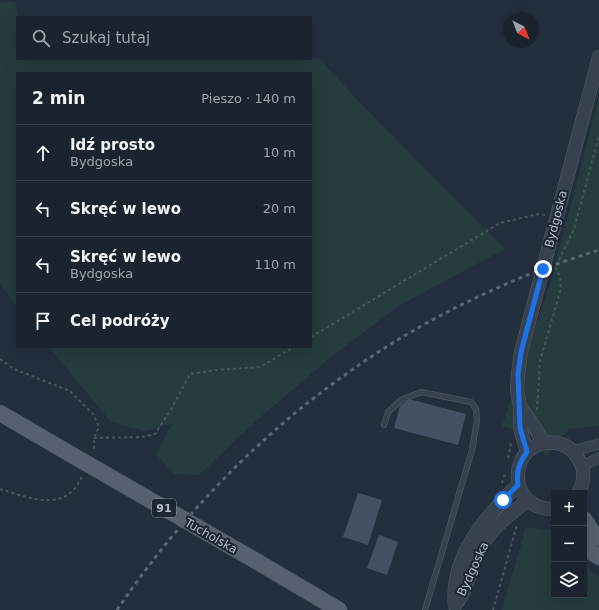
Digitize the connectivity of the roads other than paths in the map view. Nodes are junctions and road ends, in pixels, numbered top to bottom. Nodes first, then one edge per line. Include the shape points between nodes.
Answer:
1 (599, 57) edge
2 (520, 407) junction
3 (0, 413) edge
4 (384, 425) dead end
5 (544, 443) junction
6 (599, 444) edge
7 (572, 451) junction
8 (527, 452) junction
9 (599, 458) edge
10 (582, 466) junction
11 (518, 485) junction
12 (580, 490) edge
13 (528, 500) junction
14 (551, 509) edge
15 (587, 524) edge
16 (599, 538) edge
17 (587, 547) edge
18 (599, 557) edge
19 (454, 608) edge
20 (339, 610) edge
21 (425, 610) edge

1 - 2 street, Bydgoska via 521,352 517,389
2 - 5 street
2 - 8 street, Bydgoska via 520,428
3 - 20 main road, Tucholska / 91, bridge
4 - 21 lane via 388,412 401,400 422,392 472,402 476,409 477,421 472,450
5 - 7 street via 559,444
5 - 8 street
6 - 7 street
7 - 10 street
8 - 11 street via 518,468
9 - 10 street
10 - 12 street via 584,474
11 - 13 street
11 - 19 street, Bydgoska via 478,529 465,551 458,572
13 - 14 street via 540,508
13 - 19 street, Bydgoska via 495,528 483,544
15 - 16 main road
17 - 18 main road

